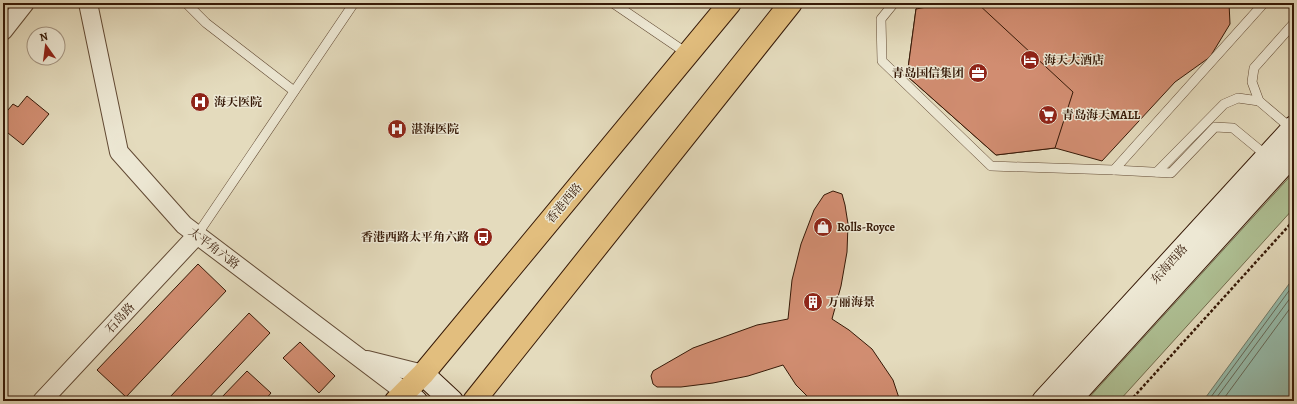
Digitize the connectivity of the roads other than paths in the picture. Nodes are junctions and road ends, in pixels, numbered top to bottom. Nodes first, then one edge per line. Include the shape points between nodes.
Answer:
1 (25, 3) edge
2 (88, 3) edge
3 (186, 3) edge
4 (354, 3) edge
5 (613, 3) edge
6 (730, 3) edge
7 (791, 3) edge
8 (894, 3) edge
9 (1264, 3) edge
10 (1294, 23) edge
11 (3, 31) edge
12 (688, 54) junction
13 (294, 91) junction
14 (1259, 101) junction
15 (1293, 128) edge
16 (1294, 153) edge
17 (1268, 156) junction
18 (1114, 170) junction
19 (1157, 172) junction
20 (197, 235) junction
21 (357, 357) junction
22 (423, 374) junction
23 (406, 398) edge
24 (42, 401) edge
25 (452, 401) edge
26 (474, 401) edge
27 (1043, 401) edge
28 (1069, 401) edge

1 - 11 street
2 - 20 street, 太平角六路 via 120,152 184,225
3 - 13 lane via 206,22
4 - 13 lane
5 - 12 lane
6 - 12 main road, 香港西路
7 - 26 main road
8 - 18 lane via 881,19 882,61 991,166
9 - 18 lane
10 - 14 lane via 1254,68 1252,82
12 - 22 main road, 香港西路
13 - 20 lane
14 - 15 lane
14 - 19 lane via 1238,98 1224,104
15 - 17 main road, 东海西路
16 - 28 main road, 东海西路
17 - 19 lane via 1233,128 1215,127 1171,173
17 - 27 main road, 东海西路
18 - 19 lane
20 - 21 street, 太平角六路
20 - 24 street, 石岛路
21 - 22 street, 太平角六路
21 - 23 street
22 - 23 main road, 香港西路
22 - 25 main road, 太平角六路

